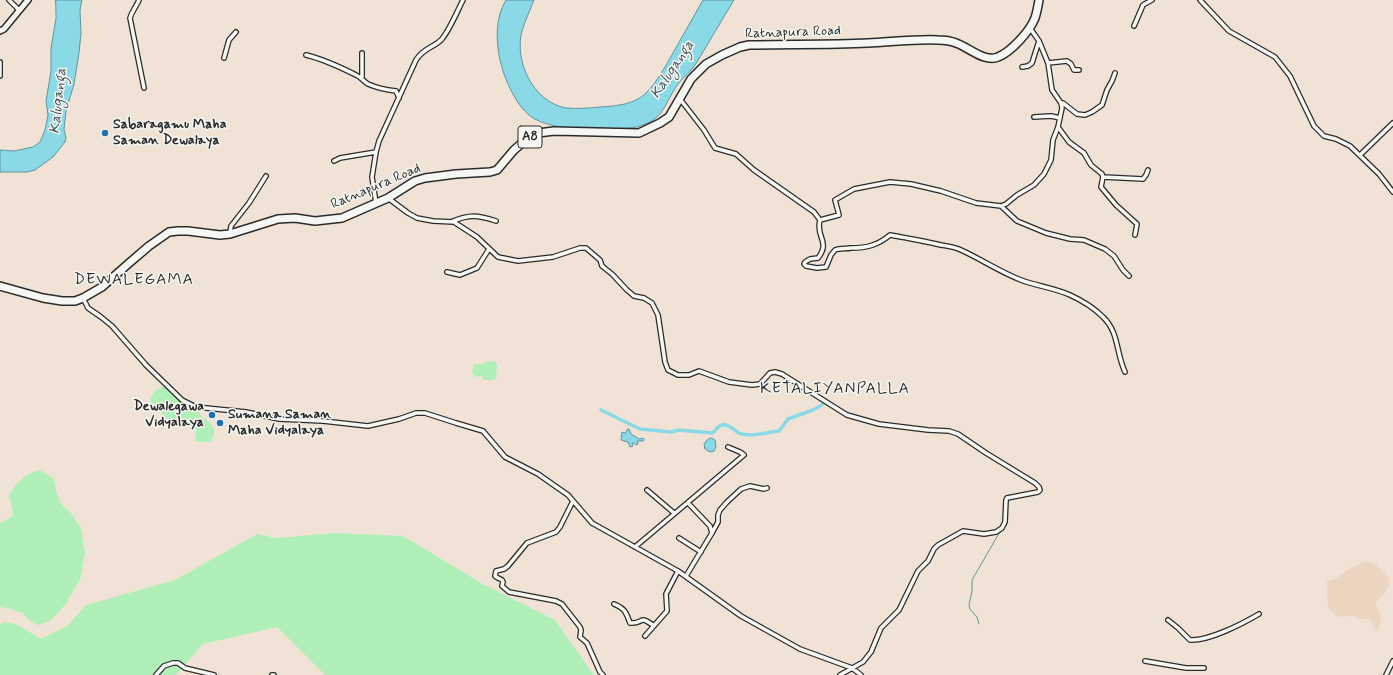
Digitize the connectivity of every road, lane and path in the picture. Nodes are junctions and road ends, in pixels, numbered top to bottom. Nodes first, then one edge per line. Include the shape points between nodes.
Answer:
1 (9, 0) edge
2 (28, 0) edge
3 (139, 0) edge
4 (463, 0) edge
5 (1039, 0) edge
6 (1152, 0) edge
7 (1200, 0) edge
8 (19, 10) junction
9 (1134, 26) dead end
10 (1030, 28) junction
11 (0, 31) edge
12 (236, 32) dead end
13 (1039, 41) junction
14 (362, 53) dead end
15 (306, 55) dead end
16 (224, 58) dead end
17 (0, 62) edge
18 (1048, 62) junction
19 (1022, 67) dead end
20 (1079, 70) dead end
21 (1115, 73) dead end
22 (0, 76) edge
23 (362, 78) junction
24 (144, 88) dead end
25 (399, 98) junction
26 (679, 98) junction
27 (1061, 103) junction
28 (1034, 117) dead end
29 (1060, 118) junction
30 (1393, 123) edge
31 (1058, 127) junction
32 (376, 152) junction
33 (1360, 155) junction
34 (334, 161) dead end
35 (1148, 170) dead end
36 (266, 176) dead end
37 (1103, 177) junction
38 (1393, 192) edge
39 (388, 198) junction
40 (376, 204) junction
41 (1001, 206) junction
42 (820, 220) junction
43 (496, 221) dead end
44 (451, 222) junction
45 (230, 234) junction
46 (1135, 235) dead end
47 (489, 249) junction
48 (446, 272) dead end
49 (1129, 276) dead end
50 (0, 286) edge
51 (83, 298) junction
52 (1125, 372) dead end
53 (728, 447) dead end
54 (767, 488) dead end
55 (647, 490) dead end
56 (573, 501) junction
57 (688, 503) junction
58 (674, 513) junction
59 (712, 533) junction
60 (679, 538) dead end
61 (635, 546) junction
62 (701, 552) junction
63 (678, 571) junction
64 (686, 576) junction
65 (614, 604) dead end
66 (1259, 614) dead end
67 (1168, 620) dead end
68 (654, 626) junction
69 (645, 636) dead end
70 (1145, 661) dead end
71 (1393, 661) edge
72 (852, 668) junction
73 (1204, 668) dead end
74 (156, 675) edge
75 (214, 675) edge
76 (603, 675) edge
77 (840, 675) edge
78 (861, 675) edge
79 (1386, 675) edge

1 - 8 street
2 - 8 street
3 - 24 street via 130,18
4 - 25 street via 443,38 426,49 416,60
5 - 10 highway, Ratnapura Road / A8
6 - 9 street via 1143,5
7 - 33 street via 1229,31 1275,58 1283,66 1314,126 1324,136 1350,146
8 - 11 street
10 - 13 street
10 - 26 highway, Ratnapura Road / A8 via 1005,54 997,58 976,53 957,43 940,40 750,45 740,47 706,64 690,79
12 - 16 street via 229,40
13 - 18 street
13 - 19 street via 1032,63
14 - 23 street
15 - 23 street
17 - 22 street
18 - 20 street via 1067,61 1074,70
18 - 27 street via 1052,90
21 - 27 street via 1102,105 1092,112 1085,115 1077,114
23 - 25 street via 367,83 396,91
25 - 32 street
26 - 39 highway, Ratnapura Road / A8 via 668,117 639,133 538,133 519,146 497,170 425,178 415,181
26 - 42 street via 715,148 736,154 754,170 814,212
27 - 29 street
28 - 29 street
29 - 31 street
30 - 33 street
31 - 37 street
31 - 41 street via 1053,140 1051,160 1044,174 1034,184
32 - 34 street
32 - 40 street via 372,177
33 - 38 street
35 - 37 street via 1143,179
36 - 45 street via 231,226
37 - 46 street via 1101,187 1136,224
39 - 40 highway, Ratnapura Road / A8
39 - 44 street via 417,218
40 - 45 highway, Ratnapura Road / A8 via 342,218 315,221 278,219
41 - 42 street via 976,203 911,184 890,182 841,195 835,200 839,215
41 - 49 street via 1017,222 1046,233 1084,240 1104,249 1114,256
42 - 52 street via 818,227 824,248 818,258 805,262 806,266 826,267 835,250 873,246 890,236 914,238 960,249 1021,280 1070,295 1104,317 1114,331 1120,362
43 - 44 street via 469,216
44 - 47 street via 477,237
45 - 51 highway, Ratnapura Road / A8 via 170,232 149,246 102,288
47 - 48 street via 477,268 460,275
47 - 72 street via 498,257 518,261 553,257 586,248 634,296 652,303 658,315 665,362 668,370 678,375 689,375 699,371 729,382 752,385 760,384 770,373 782,374 855,418 879,424 936,429 958,434 1039,487 1038,492 1007,498 1005,522 996,532 984,534 963,531 938,545 918,571 899,610 881,628 870,652 863,662
50 - 51 highway, Ratnapura Road / A8 via 62,301
51 - 56 street via 88,308 112,326 156,375 182,400 196,407 246,412 279,419 368,426 416,413 425,413 483,431 505,457 538,474
53 - 57 street via 744,455
54 - 59 street via 750,486 741,489 720,510 718,522
55 - 58 street
56 - 61 street via 592,523
56 - 76 street via 556,532 527,543 508,566 496,571 495,576 502,580 502,586 509,592 562,604 580,627 580,637 587,643
57 - 58 street
57 - 59 street via 710,526
58 - 61 street
59 - 62 street
60 - 62 street
61 - 63 street
62 - 64 street
63 - 64 street
63 - 68 street via 666,594 667,611
64 - 72 street via 741,616 800,649
65 - 68 street via 625,610 630,623 636,624 646,619
66 - 67 street via 1235,627 1197,640 1190,640
68 - 69 street
70 - 73 street via 1186,668
71 - 79 street
72 - 77 street
72 - 78 street
74 - 75 street via 164,666 173,663

